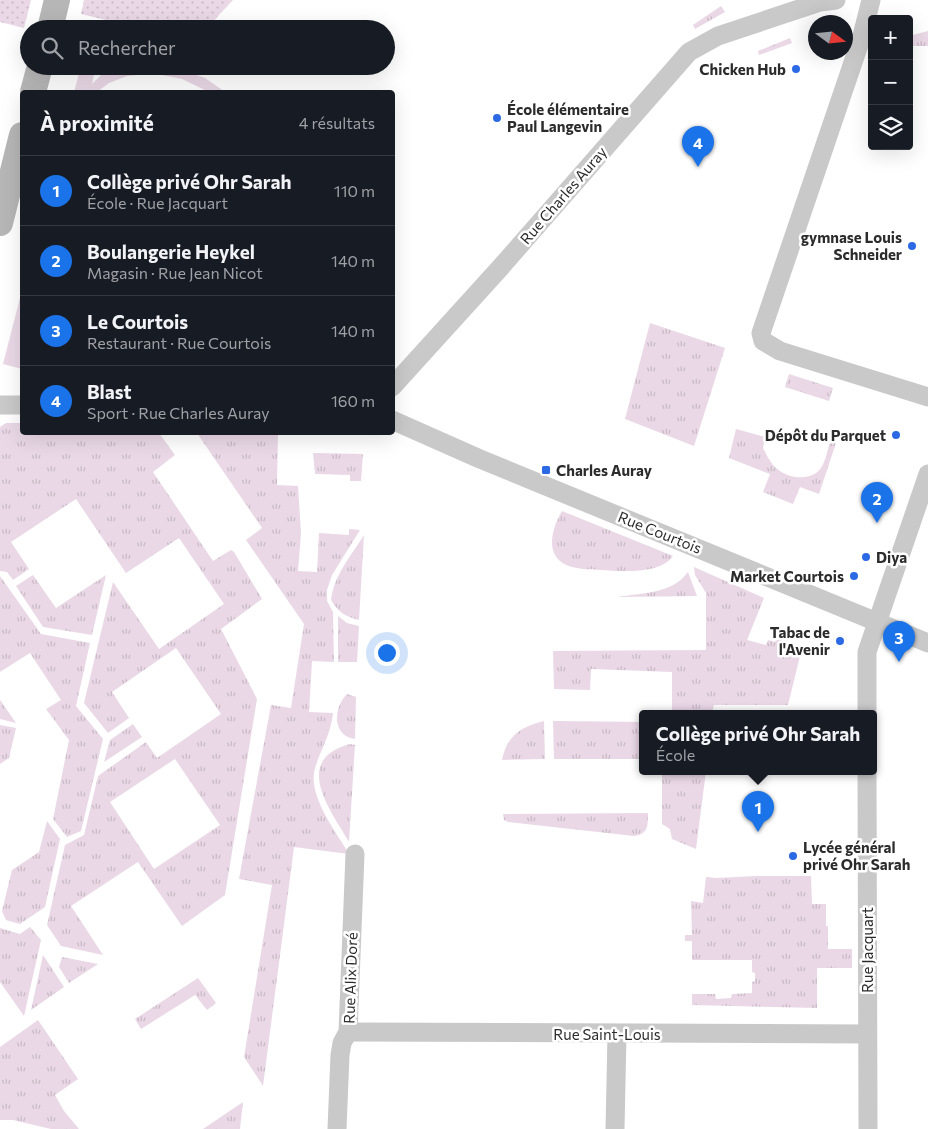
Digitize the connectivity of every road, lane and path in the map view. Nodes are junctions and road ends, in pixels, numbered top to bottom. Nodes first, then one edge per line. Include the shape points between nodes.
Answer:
1 (57, 0) edge
2 (836, 0) edge
3 (871, 0) edge
4 (52, 20) edge
5 (38, 75) edge
6 (34, 90) edge
7 (20, 143) edge
8 (0, 223) edge
9 (395, 384) edge
10 (928, 397) edge
11 (0, 405) edge
12 (20, 405) edge
13 (395, 421) edge
14 (928, 474) edge
15 (877, 623) junction
16 (928, 643) edge
17 (867, 710) edge
18 (867, 775) edge
19 (355, 854) dead end
20 (348, 1032) junction
21 (616, 1034) junction
22 (867, 1034) junction
23 (337, 1129) edge
24 (615, 1129) edge
25 (868, 1129) edge

1 - 4 street
2 - 9 street, Rue Charles Auray via 820,2 718,36 689,52
3 - 10 street via 862,36 761,333 763,341 780,351
5 - 6 street
7 - 8 street
11 - 12 street
13 - 15 street, Rue Courtois
14 - 15 street
15 - 16 street, Rue Courtois
15 - 17 street via 867,652
18 - 22 street, Rue Jacquart
19 - 20 street, Rue Alix Doré
20 - 21 street, Rue Saint-Louis
20 - 23 street, Rue Alix Doré via 340,1055
21 - 22 street, Rue Saint-Louis
21 - 24 street
22 - 25 street, Rue Jacquart

